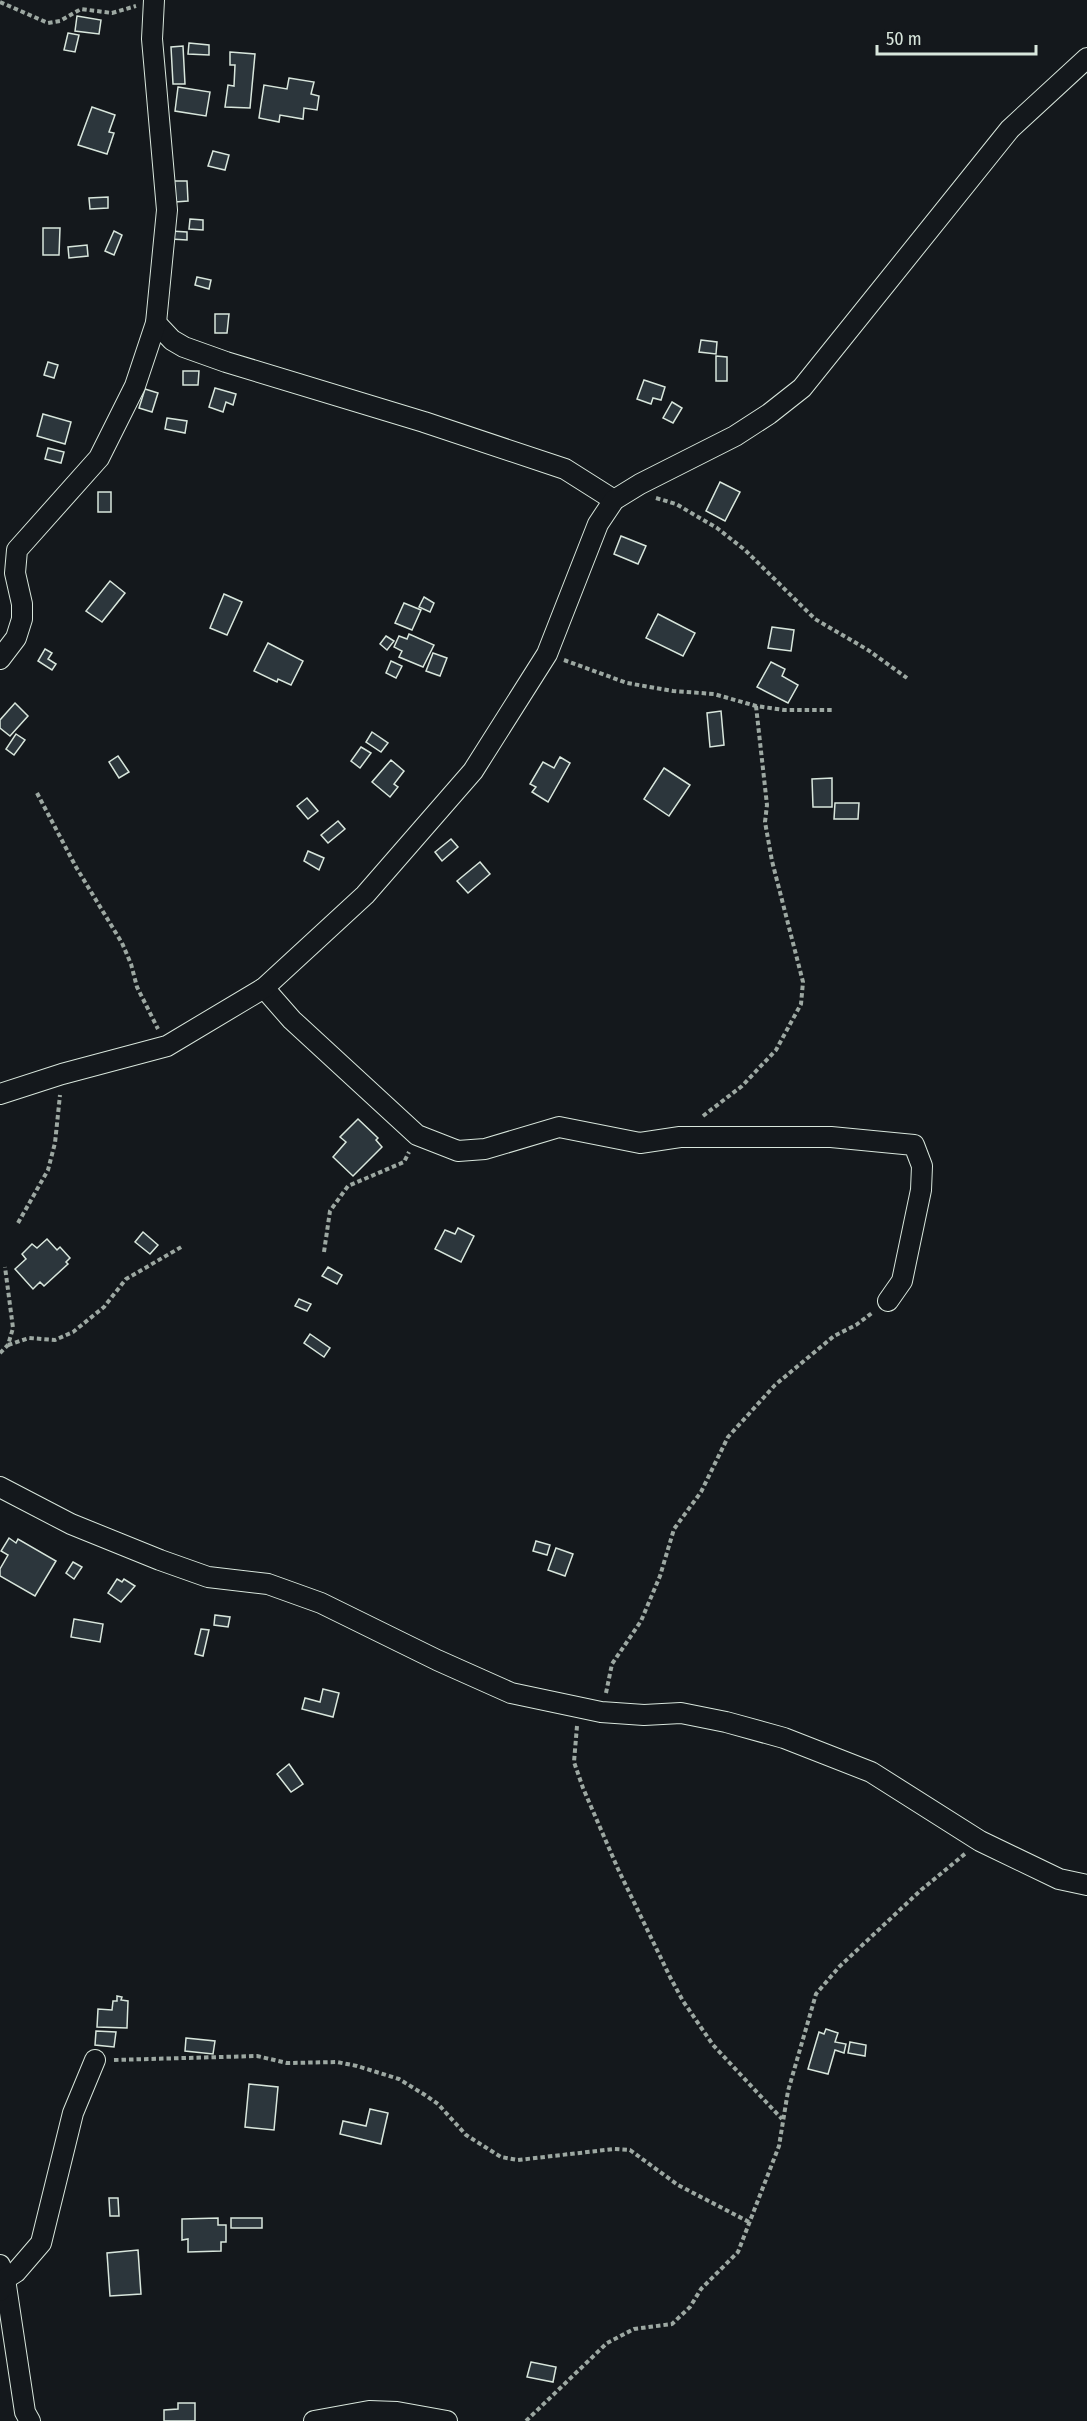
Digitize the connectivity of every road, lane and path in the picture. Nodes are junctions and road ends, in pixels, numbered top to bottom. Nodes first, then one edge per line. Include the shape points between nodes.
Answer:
1 (0, 2) edge
2 (147, 3) edge
3 (1087, 58) edge
4 (156, 323) junction
5 (622, 495) junction
6 (547, 654) junction
7 (0, 659) edge
8 (907, 678) dead end
9 (756, 706) junction
10 (833, 710) dead end
11 (37, 793) dead end
12 (264, 988) junction
13 (167, 1046) junction
14 (62, 1074) junction
15 (0, 1094) edge
16 (417, 1135) junction
17 (680, 1137) junction
18 (18, 1223) dead end
19 (183, 1246) dead end
20 (324, 1252) dead end
21 (5, 1267) dead end
22 (888, 1301) joint
23 (8, 1345) junction
24 (0, 1353) edge
25 (0, 1487) edge
26 (579, 1708) junction
27 (601, 1712) junction
28 (980, 1841) junction
29 (1087, 1886) edge
30 (95, 2060) joint
31 (783, 2120) junction
32 (751, 2223) junction
33 (2, 2278) edge
34 (396, 2416) edge
35 (30, 2421) edge
36 (314, 2421) edge
37 (447, 2421) edge
38 (526, 2421) edge

1 - 2 path via 48,23 81,9 112,13
2 - 4 street via 167,210
3 - 5 street via 1010,129 801,388 735,436
4 - 5 street via 184,347 424,422 565,470
4 - 7 street via 135,386 99,458 17,550 15,573 22,619 16,638
5 - 6 street via 598,524
5 - 8 path via 676,504 717,528 815,619
6 - 9 path via 627,683 714,694
6 - 12 street via 473,771 364,895
9 - 10 path
9 - 17 path via 767,805 765,822 803,982 801,1004 776,1050 742,1086
11 - 13 path via 122,943 137,987
12 - 13 street
12 - 16 street via 292,1020
13 - 14 street
14 - 15 street
14 - 18 path via 55,1143 48,1170
16 - 17 street via 458,1151 485,1149 559,1127 640,1143
16 - 20 path via 405,1162 348,1186 330,1212
17 - 22 street via 831,1137 914,1145 922,1166 921,1190 902,1281
19 - 23 path via 126,1279 104,1307 73,1332 55,1340 29,1338
21 - 23 path via 13,1328
22 - 27 path via 834,1336 774,1386 728,1437 701,1492 674,1529 641,1621 612,1664
23 - 24 path
25 - 26 street via 71,1524 160,1560 208,1577 268,1584 311,1599 512,1693
26 - 27 street
26 - 31 path via 574,1748 577,1771 670,1977 712,2045
27 - 28 street via 681,1713 784,1738 871,1772
28 - 29 street via 1059,1879
28 - 31 path via 921,1890 816,1994
30 - 32 path via 257,2056 287,2063 337,2062 357,2066 399,2079 425,2095 466,2135 501,2157 518,2160 630,2150 678,2185
30 - 33 street via 73,2113 41,2243 16,2272
31 - 32 path via 779,2146
32 - 38 path via 738,2252 672,2324 634,2329 607,2343
33 - 35 street via 25,2412
34 - 36 street via 369,2411
34 - 37 street

